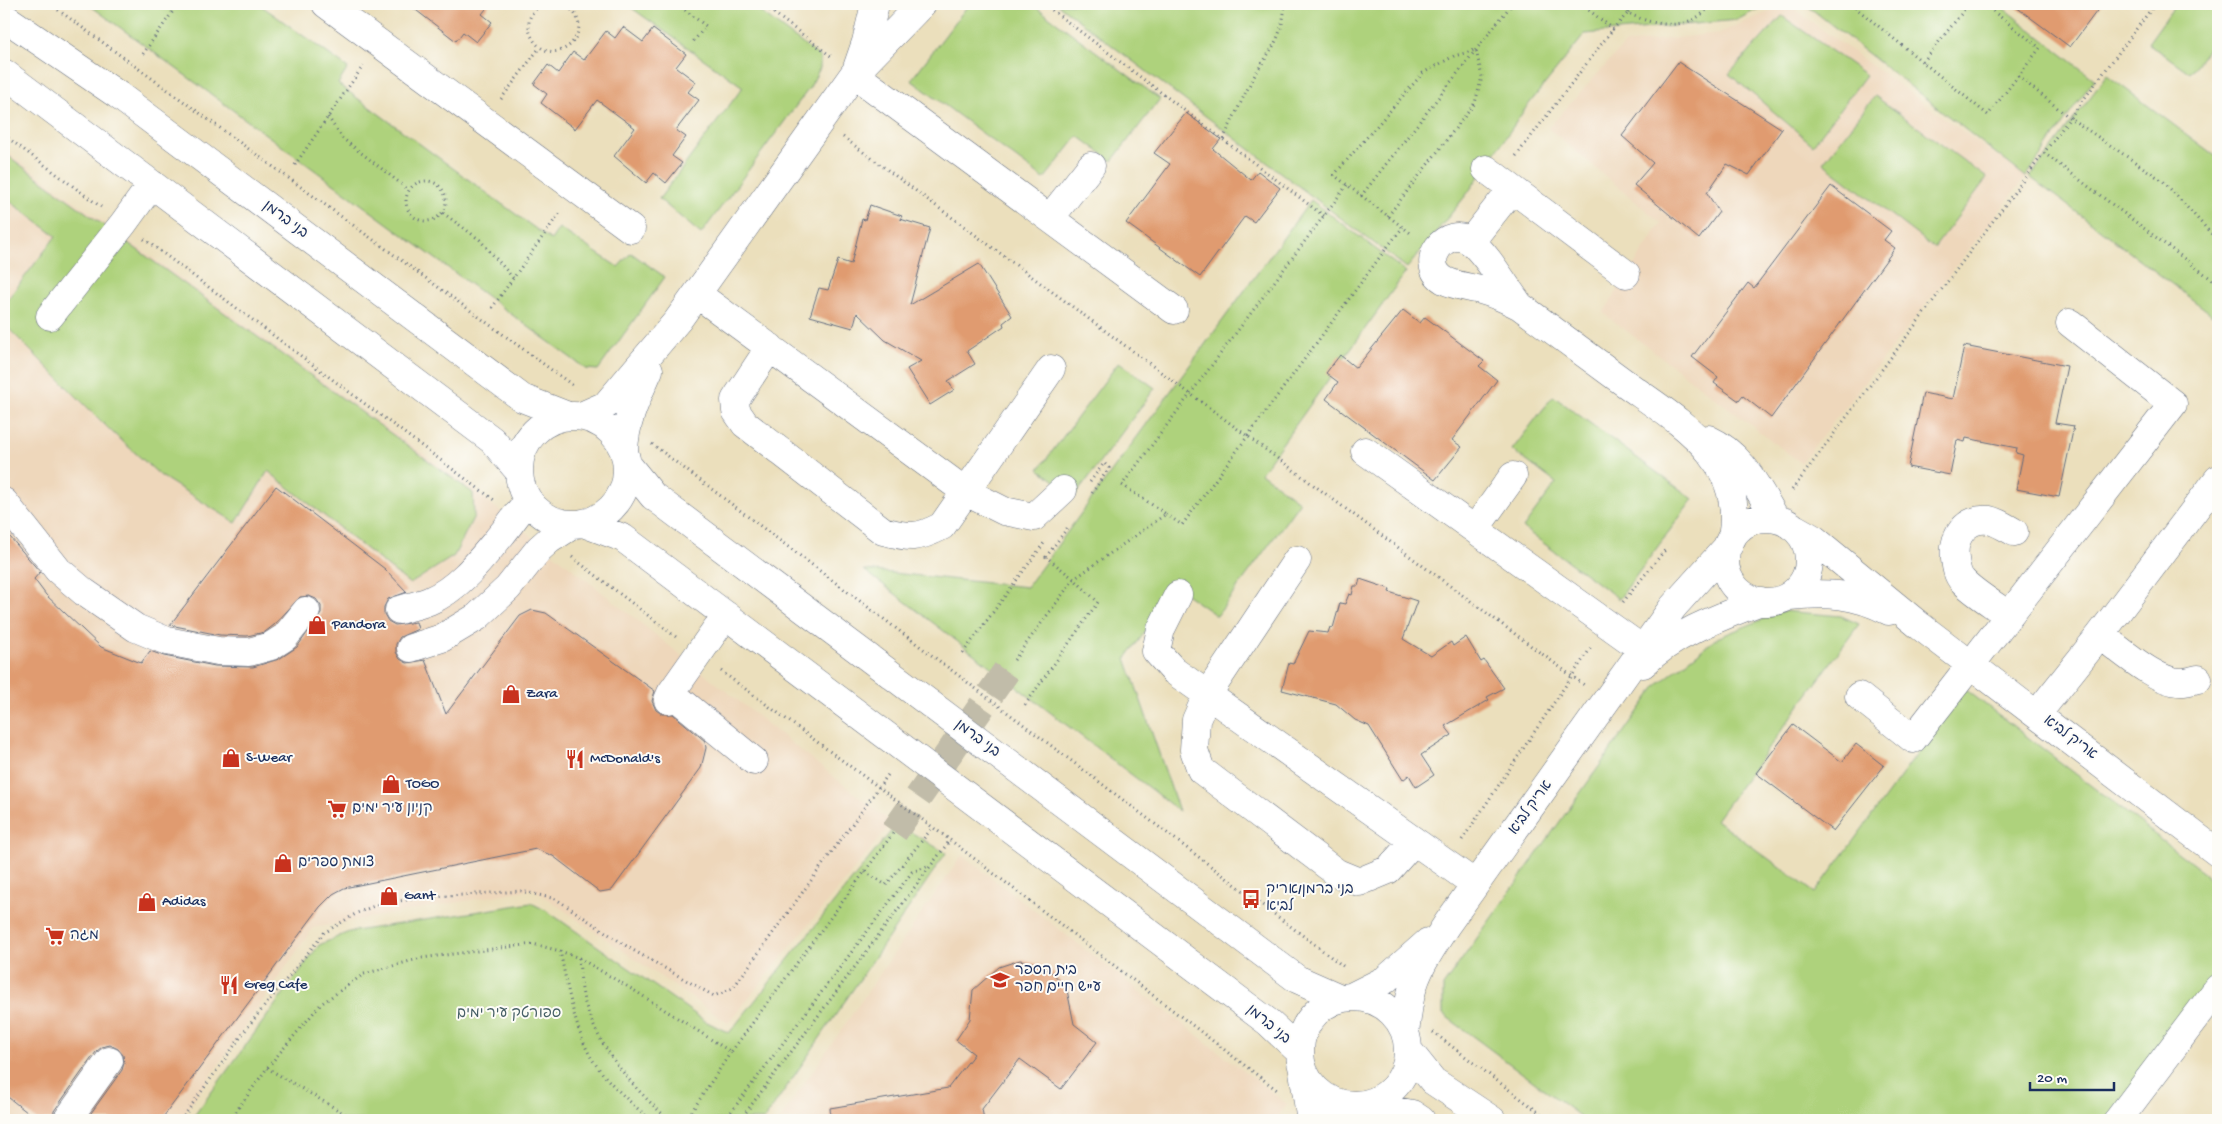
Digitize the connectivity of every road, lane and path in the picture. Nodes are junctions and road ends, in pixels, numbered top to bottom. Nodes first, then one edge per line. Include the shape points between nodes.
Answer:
1 (50, 4) edge
2 (178, 4) edge
3 (326, 4) edge
4 (545, 4) edge
5 (565, 4) edge
6 (677, 4) edge
7 (762, 4) edge
8 (875, 4) edge
9 (922, 4) edge
10 (1044, 4) edge
11 (1285, 4) edge
12 (1512, 4) edge
13 (1581, 4) edge
14 (1638, 4) edge
15 (1701, 4) edge
16 (1712, 4) edge
17 (1851, 4) edge
18 (1969, 4) edge
19 (1984, 4) edge
20 (2155, 4) edge
21 (1856, 5) edge
22 (1708, 9) junction
23 (1628, 13) junction
24 (4, 17) edge
25 (1613, 29) junction
26 (379, 43) junction
27 (692, 43) dead end
28 (540, 47) junction
29 (1476, 50) junction
30 (143, 54) dead end
31 (1923, 62) junction
32 (4, 73) edge
33 (854, 74) junction
34 (2018, 76) junction
35 (328, 117) junction
36 (2070, 118) junction
37 (485, 121) junction
38 (822, 121) junction
39 (4, 135) edge
40 (1223, 139) junction
41 (2044, 153) junction
42 (295, 165) dead end
43 (1091, 166) dead end
44 (1499, 179) junction
45 (152, 184) junction
46 (1347, 185) junction
47 (577, 189) junction
48 (409, 190) junction
49 (1361, 196) junction
50 (443, 213) junction
51 (1324, 216) junction
52 (1388, 216) junction
53 (1050, 218) junction
54 (123, 224) junction
55 (1403, 227) junction
56 (631, 229) dead end
57 (1471, 241) junction
58 (2218, 241) edge
59 (1435, 251) junction
60 (1626, 274) dead end
61 (513, 278) junction
62 (2218, 284) edge
63 (697, 294) junction
64 (1520, 306) junction
65 (492, 308) dead end
66 (1174, 310) dead end
67 (50, 316) dead end
68 (678, 320) junction
69 (2070, 323) dead end
70 (770, 347) junction
71 (1051, 369) dead end
72 (1192, 393) junction
73 (584, 413) junction
74 (1695, 434) junction
75 (1248, 435) junction
76 (626, 446) junction
77 (1365, 451) dead end
78 (518, 470) junction
79 (1513, 476) dead end
80 (2218, 479) edge
81 (966, 492) junction
82 (1078, 492) junction
83 (1761, 495) junction
84 (4, 502) edge
85 (522, 508) junction
86 (1166, 514) junction
87 (1783, 522) junction
88 (579, 524) junction
89 (1069, 525) dead end
90 (1475, 528) junction
91 (2014, 532) dead end
92 (549, 540) junction
93 (1045, 542) dead end
94 (1730, 542) junction
95 (1665, 550) dead end
96 (1297, 560) dead end
97 (1074, 579) junction
98 (1178, 596) dead end
99 (1789, 596) junction
100 (1761, 602) junction
101 (399, 610) dead end
102 (306, 611) dead end
103 (726, 615) junction
104 (2008, 615) junction
105 (1607, 623) junction
106 (1920, 626) junction
107 (2100, 635) junction
108 (411, 648) dead end
109 (1648, 652) junction
110 (963, 653) dead end
111 (698, 654) junction
112 (1014, 660) tunnel mouth
113 (1970, 664) junction
114 (1572, 676) junction
115 (2198, 679) dead end
116 (1207, 695) junction
117 (1859, 696) dead end
118 (1610, 697) junction
119 (1025, 705) dead end
120 (2037, 714) junction
121 (754, 760) dead end
122 (892, 769) dead end
123 (879, 788) junction
124 (932, 827) junction
125 (894, 832) tunnel mouth
126 (950, 840) junction
127 (1414, 840) junction
128 (2218, 852) edge
129 (1446, 864) junction
130 (930, 866) junction
131 (865, 872) junction
132 (1475, 884) junction
133 (1447, 924) junction
134 (560, 951) junction
135 (579, 958) junction
136 (2218, 988) edge
137 (1354, 994) junction
138 (1407, 1032) junction
139 (731, 1052) junction
140 (1301, 1060) junction
141 (109, 1061) dead end
142 (267, 1068) junction
143 (1355, 1105) junction
144 (1310, 1115) junction
145 (67, 1120) edge
146 (181, 1120) edge
147 (230, 1120) edge
148 (356, 1120) edge
149 (651, 1120) edge
150 (669, 1120) edge
151 (686, 1120) edge
152 (725, 1120) edge
153 (740, 1120) edge
154 (1421, 1120) edge
155 (1492, 1120) edge
156 (1549, 1120) edge
157 (2118, 1120) edge

1 - 73 path
2 - 30 path
3 - 26 street
4 - 28 path via 534,12 530,20 530,34
5 - 28 path via 577,17 579,25 574,42 556,51
6 - 27 path via 706,26
7 - 33 path
8 - 33 street
9 - 33 street
10 - 40 path
11 - 40 path via 1278,39 1252,80
12 - 29 path
13 - 25 path
14 - 23 path
15 - 22 path
16 - 22 path
17 - 21 path
18 - 31 path
19 - 34 path via 2040,48
20 - 36 path
21 - 31 path
22 - 23 path via 1680,24 1662,26
23 - 25 path
24 - 73 street, בני ברמן via 118,95 522,398
25 - 44 path
26 - 35 path
26 - 37 street
28 - 37 path
29 - 46 path via 1454,56 1423,73 1334,175
29 - 49 path
29 - 52 path via 1482,77 1475,103
31 - 34 path via 1988,115
32 - 45 street
33 - 38 street
33 - 53 street
34 - 36 path
35 - 42 path
35 - 48 path via 342,138
36 - 41 path
36 - 58 path via 2163,182
37 - 47 street
38 - 63 street
38 - 72 path
39 - 54 path
40 - 51 path
41 - 62 path
41 - 83 path via 1793,490
43 - 53 street
44 - 57 street
44 - 60 street
45 - 54 street
45 - 78 street via 492,440
46 - 49 path
46 - 51 path
47 - 56 street
47 - 61 path
48 - 50 path via 406,204 411,216 431,221
48 - 50 path via 424,181 438,184 447,199
49 - 52 path
50 - 61 path via 480,240
51 - 72 path
52 - 55 path
53 - 66 street
54 - 67 street
54 - 85 path
55 - 59 path
55 - 75 path
57 - 59 street via 1452,237
57 - 64 street
59 - 64 street via 1433,264 1443,279
61 - 65 path
63 - 68 street
63 - 70 street
64 - 74 street
68 - 73 street via 620,390
68 - 76 street via 651,365 629,415
69 - 104 street via 2173,404
70 - 81 street
70 - 81 street via 735,400 736,411 745,424 883,531 922,537 942,526
71 - 81 street
72 - 75 path
72 - 86 path via 1122,485
73 - 76 street via 608,428
73 - 78 street via 553,419 539,428 528,440
74 - 83 street via 1733,454
74 - 94 street via 1718,464 1732,493 1736,513
75 - 86 path via 1182,525
75 - 114 path
76 - 88 street via 627,480 621,495 599,518
76 - 137 path
76 - 137 street, בני ברמן via 653,496 748,568 1297,979
77 - 90 street
78 - 85 street
79 - 90 street
80 - 107 street
81 - 82 street via 1004,511 1034,517
82 - 82 path via 1104,463 1109,468
83 - 87 street
84 - 102 street via 58,570 136,628 167,641 218,651 249,652 271,646 285,637
85 - 88 street via 557,522
85 - 101 street via 479,562 453,586 430,601
86 - 97 path
87 - 94 street via 1763,518 1751,522 1740,529
87 - 99 street via 1802,536 1808,548 1806,575
87 - 106 street, אריק לביא via 1814,539
88 - 92 street
88 - 103 street, בני ברמן via 623,538
89 - 97 path via 1046,557
90 - 105 street
91 - 104 street via 1990,520 1977,520 1966,525 1957,536 1953,549 1961,580
92 - 108 street via 508,588 476,617 442,638
92 - 111 path
93 - 110 path
94 - 100 street via 1726,557 1731,581 1739,591
94 - 109 street, אריק לביא via 1673,607
95 - 105 path
96 - 116 street
97 - 112 path
97 - 119 path via 1098,602
98 - 116 street via 1161,629 1156,651 1174,671
99 - 100 street
99 - 106 street, אריק לביא via 1846,595 1872,602
100 - 109 street, אריק לביא via 1696,628
103 - 111 street
103 - 140 street, בני ברמן via 1260,1016
104 - 113 street
105 - 109 street
105 - 114 path
106 - 113 street, אריק לביא
107 - 115 street via 2160,677 2182,683
107 - 120 street
109 - 118 street, אריק לביא
111 - 121 street via 670,697
111 - 123 path
113 - 117 street via 1913,739
113 - 120 street, אריק לביא
114 - 118 path
114 - 129 path
116 - 127 street
116 - 127 street via 1196,720 1194,750 1201,770 1337,872 1360,882 1388,870
118 - 132 street, אריק לביא
120 - 128 street, אריק לביא
122 - 123 path
123 - 124 path
123 - 146 path via 733,988 714,996 630,949 556,899 520,892 419,898 379,904 324,933 250,1024
124 - 126 path
124 - 131 path via 886,885
125 - 131 path
126 - 130 path
126 - 144 path
127 - 129 street
129 - 132 street
130 - 152 path via 912,872
130 - 153 path
131 - 139 path
132 - 133 street, אריק לביא
133 - 137 street, אריק לביא via 1385,980
133 - 138 street, אריק לביא via 1423,961 1411,993
134 - 135 path
134 - 142 path via 533,944 421,958 364,974 320,1004
134 - 149 path via 570,999 593,1061
135 - 139 path via 636,990
135 - 150 path via 584,999 593,1025 614,1064
136 - 157 street
137 - 138 street via 1386,1007
137 - 140 street via 1331,1002 1312,1016 1303,1032
138 - 143 street via 1406,1070 1396,1086 1382,1098
138 - 155 street via 1434,1082
138 - 156 path
139 - 151 path
140 - 143 street via 1313,1087 1328,1099
140 - 144 street
141 - 145 street
142 - 147 path
142 - 148 path
143 - 144 street
143 - 154 street via 1412,1114

